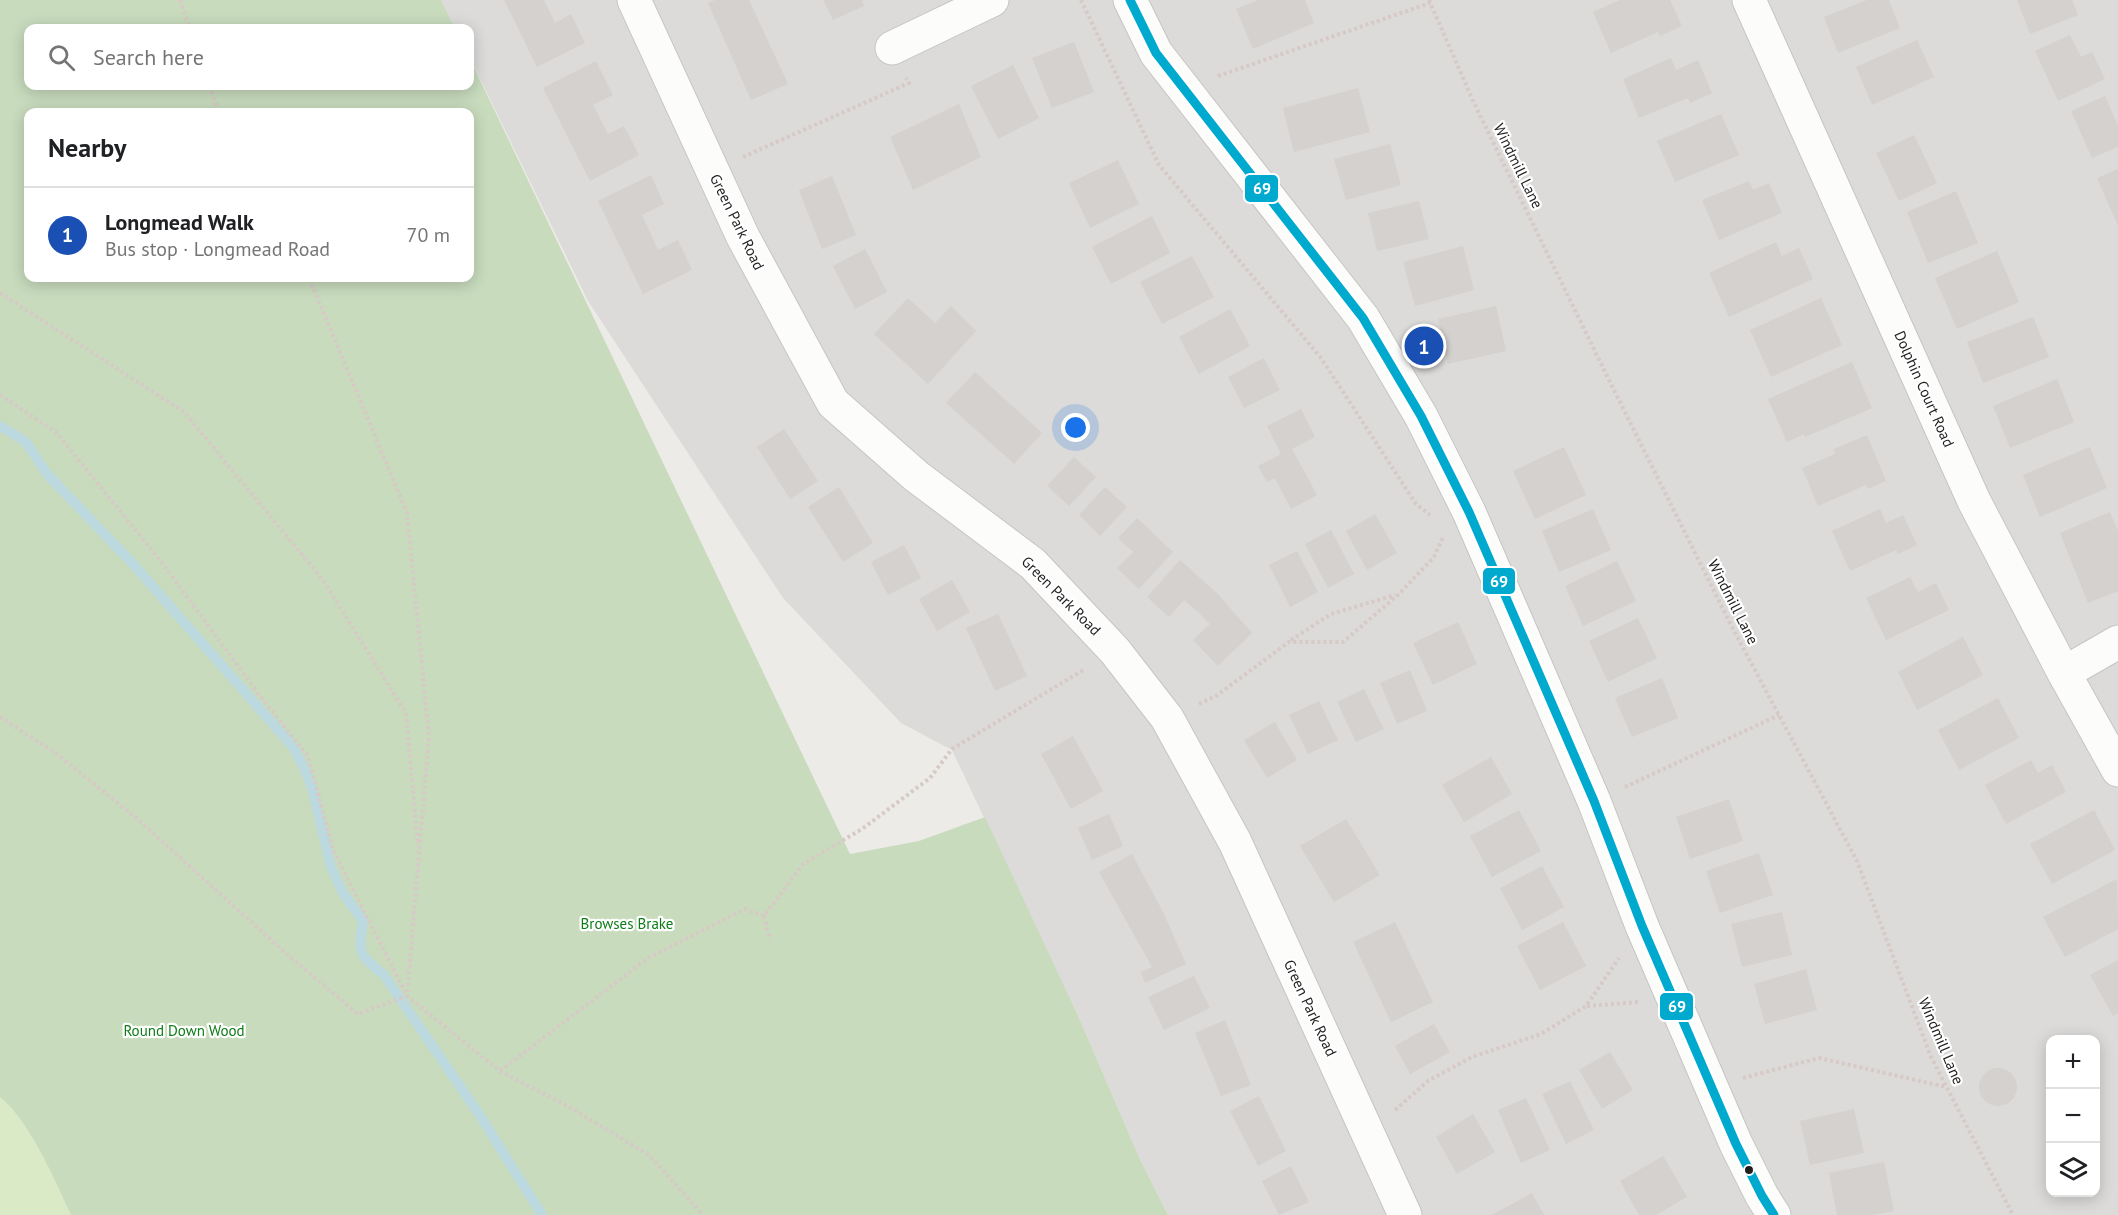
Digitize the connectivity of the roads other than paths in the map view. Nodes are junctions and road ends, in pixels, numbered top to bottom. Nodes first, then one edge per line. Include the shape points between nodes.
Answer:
1 (633, 0) edge
2 (992, 0) edge
3 (1130, 0) edge
4 (1749, 0) edge
5 (892, 48) road end
6 (2118, 642) edge
7 (2064, 673) junction
8 (2118, 770) edge
9 (1405, 1215) edge
10 (1773, 1215) edge

1 - 9 street, Green Park Road via 743,237 833,403 916,476 1033,564 1115,651 1167,718 1235,842
2 - 5 street
3 - 10 street via 1156,53 1363,318 1421,416 1458,520 1594,801 1673,999 1736,1144
4 - 7 street, Dolphin Court Road via 1974,501
6 - 7 street
7 - 8 street, Dolphin Court Road

